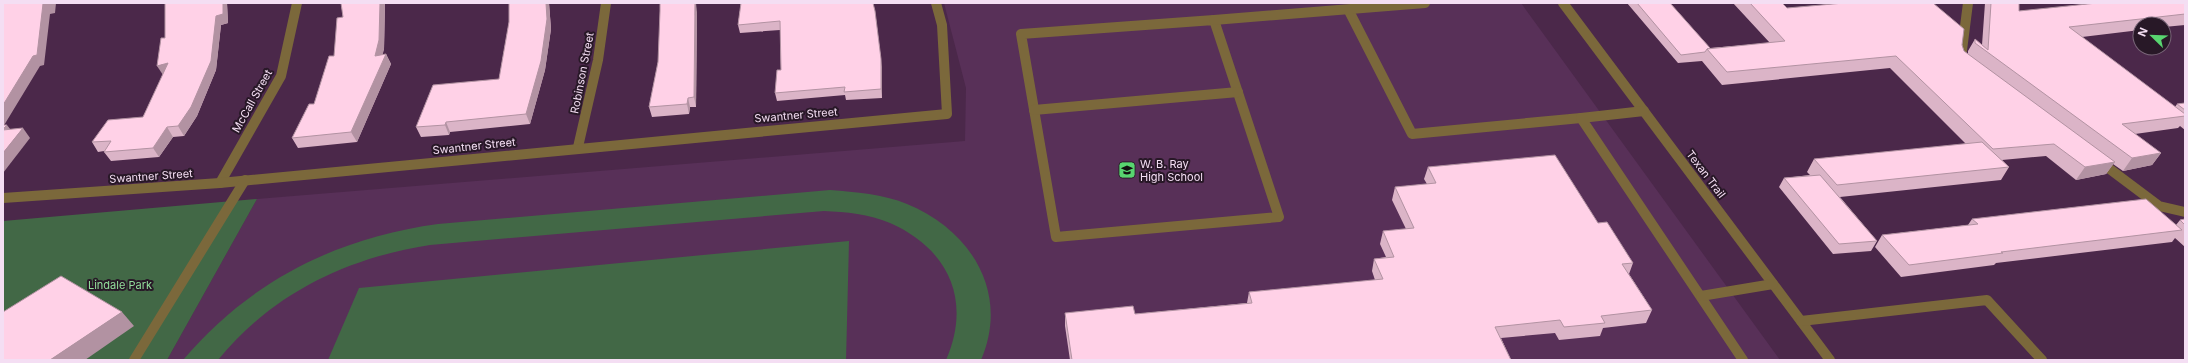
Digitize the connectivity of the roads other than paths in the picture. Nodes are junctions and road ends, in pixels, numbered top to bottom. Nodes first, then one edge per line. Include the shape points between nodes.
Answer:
1 (297, 3) edge
2 (606, 3) edge
3 (936, 3) edge
4 (1424, 3) edge
5 (1563, 3) edge
6 (1968, 3) edge
7 (1349, 11) junction
8 (1214, 20) junction
9 (1974, 68) edge
10 (1238, 92) junction
11 (1034, 110) junction
12 (1644, 111) junction
13 (1581, 118) junction
14 (578, 147) junction
15 (2089, 154) edge
16 (245, 180) junction
17 (220, 183) junction
18 (3, 198) edge
19 (2185, 212) edge
20 (1773, 284) junction
21 (1701, 296) junction
22 (1801, 321) junction
23 (134, 360) edge
24 (1743, 360) edge
25 (1828, 360) edge
26 (2042, 360) edge

1 - 17 street, McCall Street via 281,76
2 - 14 street, Robinson Street via 598,60
3 - 14 street, Swantner Street via 942,25 947,114
4 - 7 street
5 - 12 street, Texan Trail
6 - 9 street via 1961,58
7 - 8 street
7 - 13 street via 1412,134
8 - 10 street
8 - 11 street via 1021,34
10 - 11 street
10 - 11 street via 1279,217 1056,237
12 - 13 street
12 - 20 street, Texan Trail
13 - 21 street
14 - 16 street, Swantner Street
15 - 19 street via 2159,206
16 - 17 street, Swantner Street
16 - 23 street
17 - 18 street, Swantner Street
20 - 21 street
20 - 22 street, Texan Trail
21 - 24 street
22 - 25 street, Texan Trail
22 - 26 street via 1987,300

